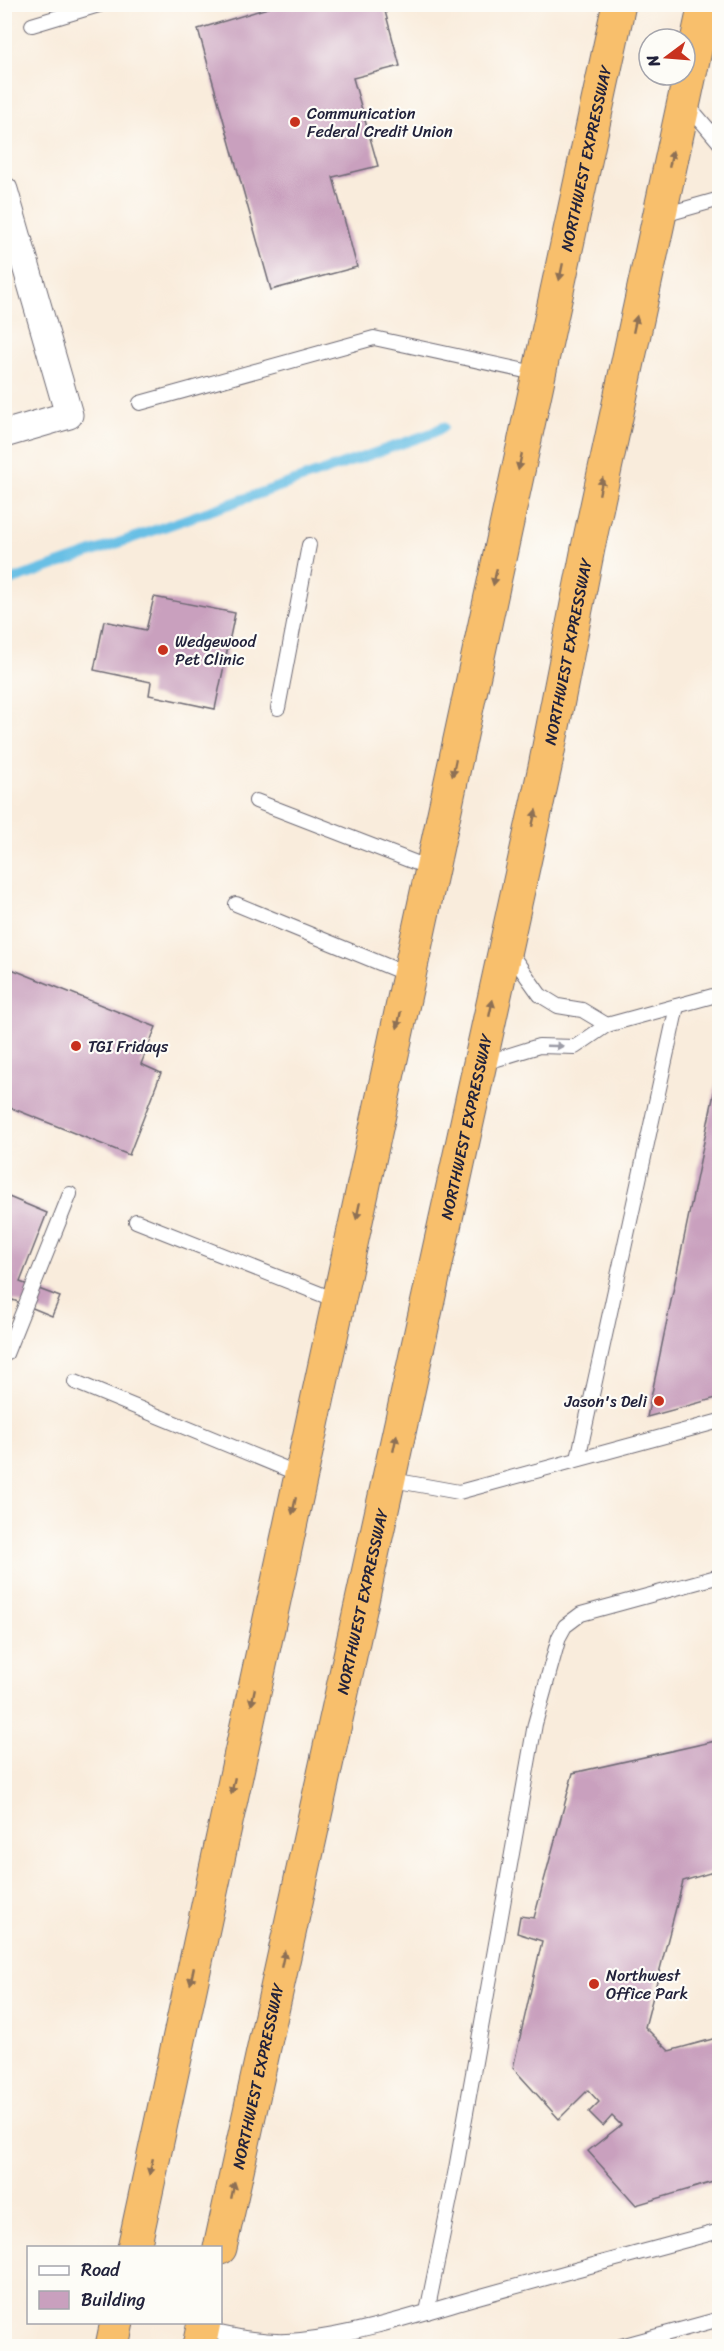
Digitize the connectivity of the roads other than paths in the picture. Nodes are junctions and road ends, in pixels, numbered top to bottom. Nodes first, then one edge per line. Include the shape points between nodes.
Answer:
1 (102, 4) edge
2 (619, 4) edge
3 (705, 4) edge
4 (32, 25) dead end
5 (684, 101) junction
6 (720, 143) edge
7 (4, 190) edge
8 (720, 199) edge
9 (658, 216) junction
10 (539, 374) junction
11 (140, 403) dead end
12 (4, 434) edge
13 (309, 545) dead end
14 (278, 708) dead end
15 (256, 801) dead end
16 (432, 869) junction
17 (236, 904) dead end
18 (505, 946) junction
19 (409, 975) junction
20 (720, 994) edge
21 (677, 1006) junction
22 (607, 1025) junction
23 (479, 1065) junction
24 (70, 1194) dead end
25 (136, 1221) dead end
26 (338, 1301) junction
27 (6, 1354) edge
28 (75, 1382) dead end
29 (720, 1421) edge
30 (578, 1459) junction
31 (300, 1475) junction
32 (387, 1479) junction
33 (720, 1576) edge
34 (720, 2231) edge
35 (134, 2246) edge
36 (220, 2246) edge
37 (427, 2312) junction
38 (720, 2319) edge
39 (117, 2324) edge
40 (202, 2333) edge
41 (301, 2343) edge
42 (112, 2346) edge
43 (621, 2346) edge

1 - 4 lane
2 -> 10 highway, NORTHWEST EXPRESSWAY
3 - 5 highway, NORTHWEST EXPRESSWAY
5 - 6 lane
9 -> 5 highway, NORTHWEST EXPRESSWAY
7 - 12 street via 69,415
8 - 9 lane
18 -> 9 highway, NORTHWEST EXPRESSWAY
10 - 11 lane via 374,338
10 -> 16 highway, NORTHWEST EXPRESSWAY
13 - 14 lane
15 - 16 lane
16 - 19 highway, NORTHWEST EXPRESSWAY
17 - 19 lane
18 - 22 lane via 540,995 558,1006 582,1010
23 -> 18 highway, NORTHWEST EXPRESSWAY
19 -> 26 highway, NORTHWEST EXPRESSWAY
20 - 21 lane
21 - 22 lane
21 - 30 lane
23 -> 22 lane via 539,1046 575,1047
32 -> 23 highway, NORTHWEST EXPRESSWAY
24 - 27 lane
25 - 26 lane
26 - 31 highway, NORTHWEST EXPRESSWAY
28 - 31 lane
29 - 30 lane
30 - 32 lane via 459,1492
31 -> 35 highway, NORTHWEST EXPRESSWAY
36 -> 32 highway, NORTHWEST EXPRESSWAY
33 - 37 lane via 581,1614 565,1626 559,1637 535,1724
34 - 37 lane
37 - 41 lane
38 - 43 lane
39 - 42 highway
40 - 41 lane

